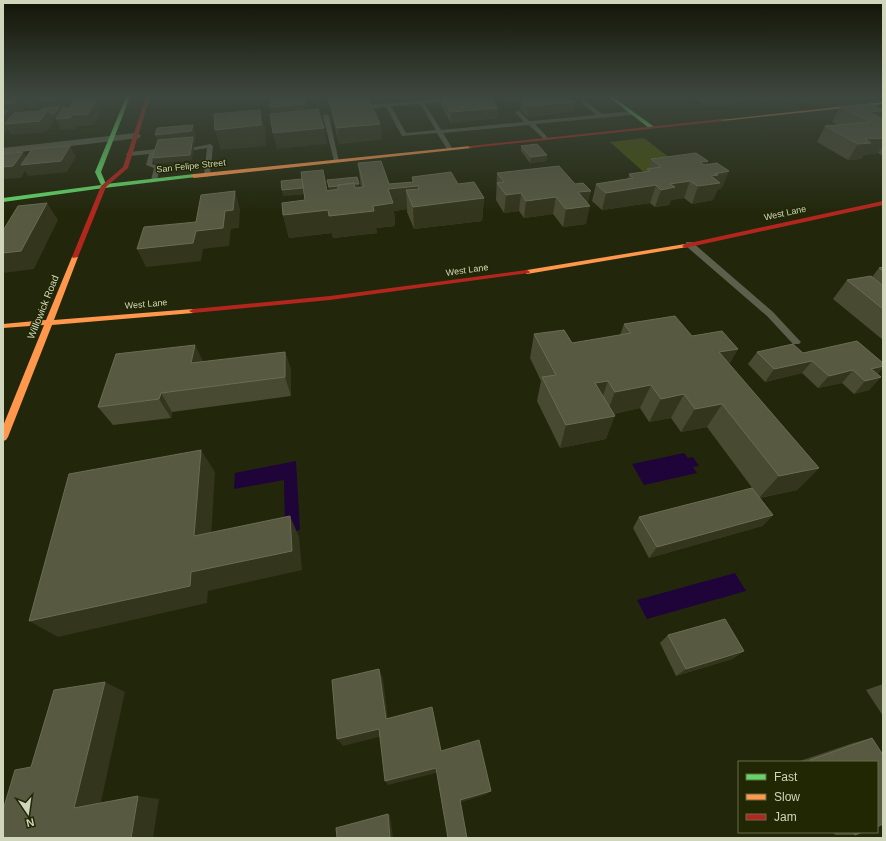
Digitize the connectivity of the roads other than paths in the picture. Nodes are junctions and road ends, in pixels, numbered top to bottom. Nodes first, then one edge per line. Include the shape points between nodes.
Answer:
1 (133, 136) edge
2 (135, 136) edge
3 (331, 136) edge
4 (442, 136) edge
5 (562, 136) edge
6 (545, 138) joint
7 (111, 139) junction
8 (194, 148) edge
9 (449, 148) junction
10 (3, 151) edge
11 (129, 154) junction
12 (337, 161) junction
13 (207, 175) junction
14 (154, 180) junction
15 (104, 186) junction
16 (3, 200) edge
17 (883, 203) edge
18 (689, 244) junction
19 (49, 322) junction
20 (3, 326) edge
21 (796, 342) dead end
22 (3, 437) edge

1 - 7 street
2 - 11 main road, Willowick Road
3 - 12 lane
4 - 9 lane
5 - 6 main road, San Felipe Street
6 - 9 main road, San Felipe Street
7 - 10 street
7 - 15 main road via 98,172
8 - 13 lane via 210,146
9 - 12 main road, San Felipe Street
11 - 14 lane via 155,152 149,165 157,167
11 - 15 main road, Willowick Road via 125,168
12 - 13 main road, San Felipe Street
13 - 14 main road, San Felipe Street
14 - 15 main road, San Felipe Street
15 - 16 main road, San Felipe Street
15 - 19 main road, Willowick Road
17 - 18 main road, West Lane
18 - 19 main road, West Lane via 537,271 409,288 284,302
18 - 21 lane via 770,314
19 - 20 main road, West Lane
19 - 22 main road, Willowick Road

